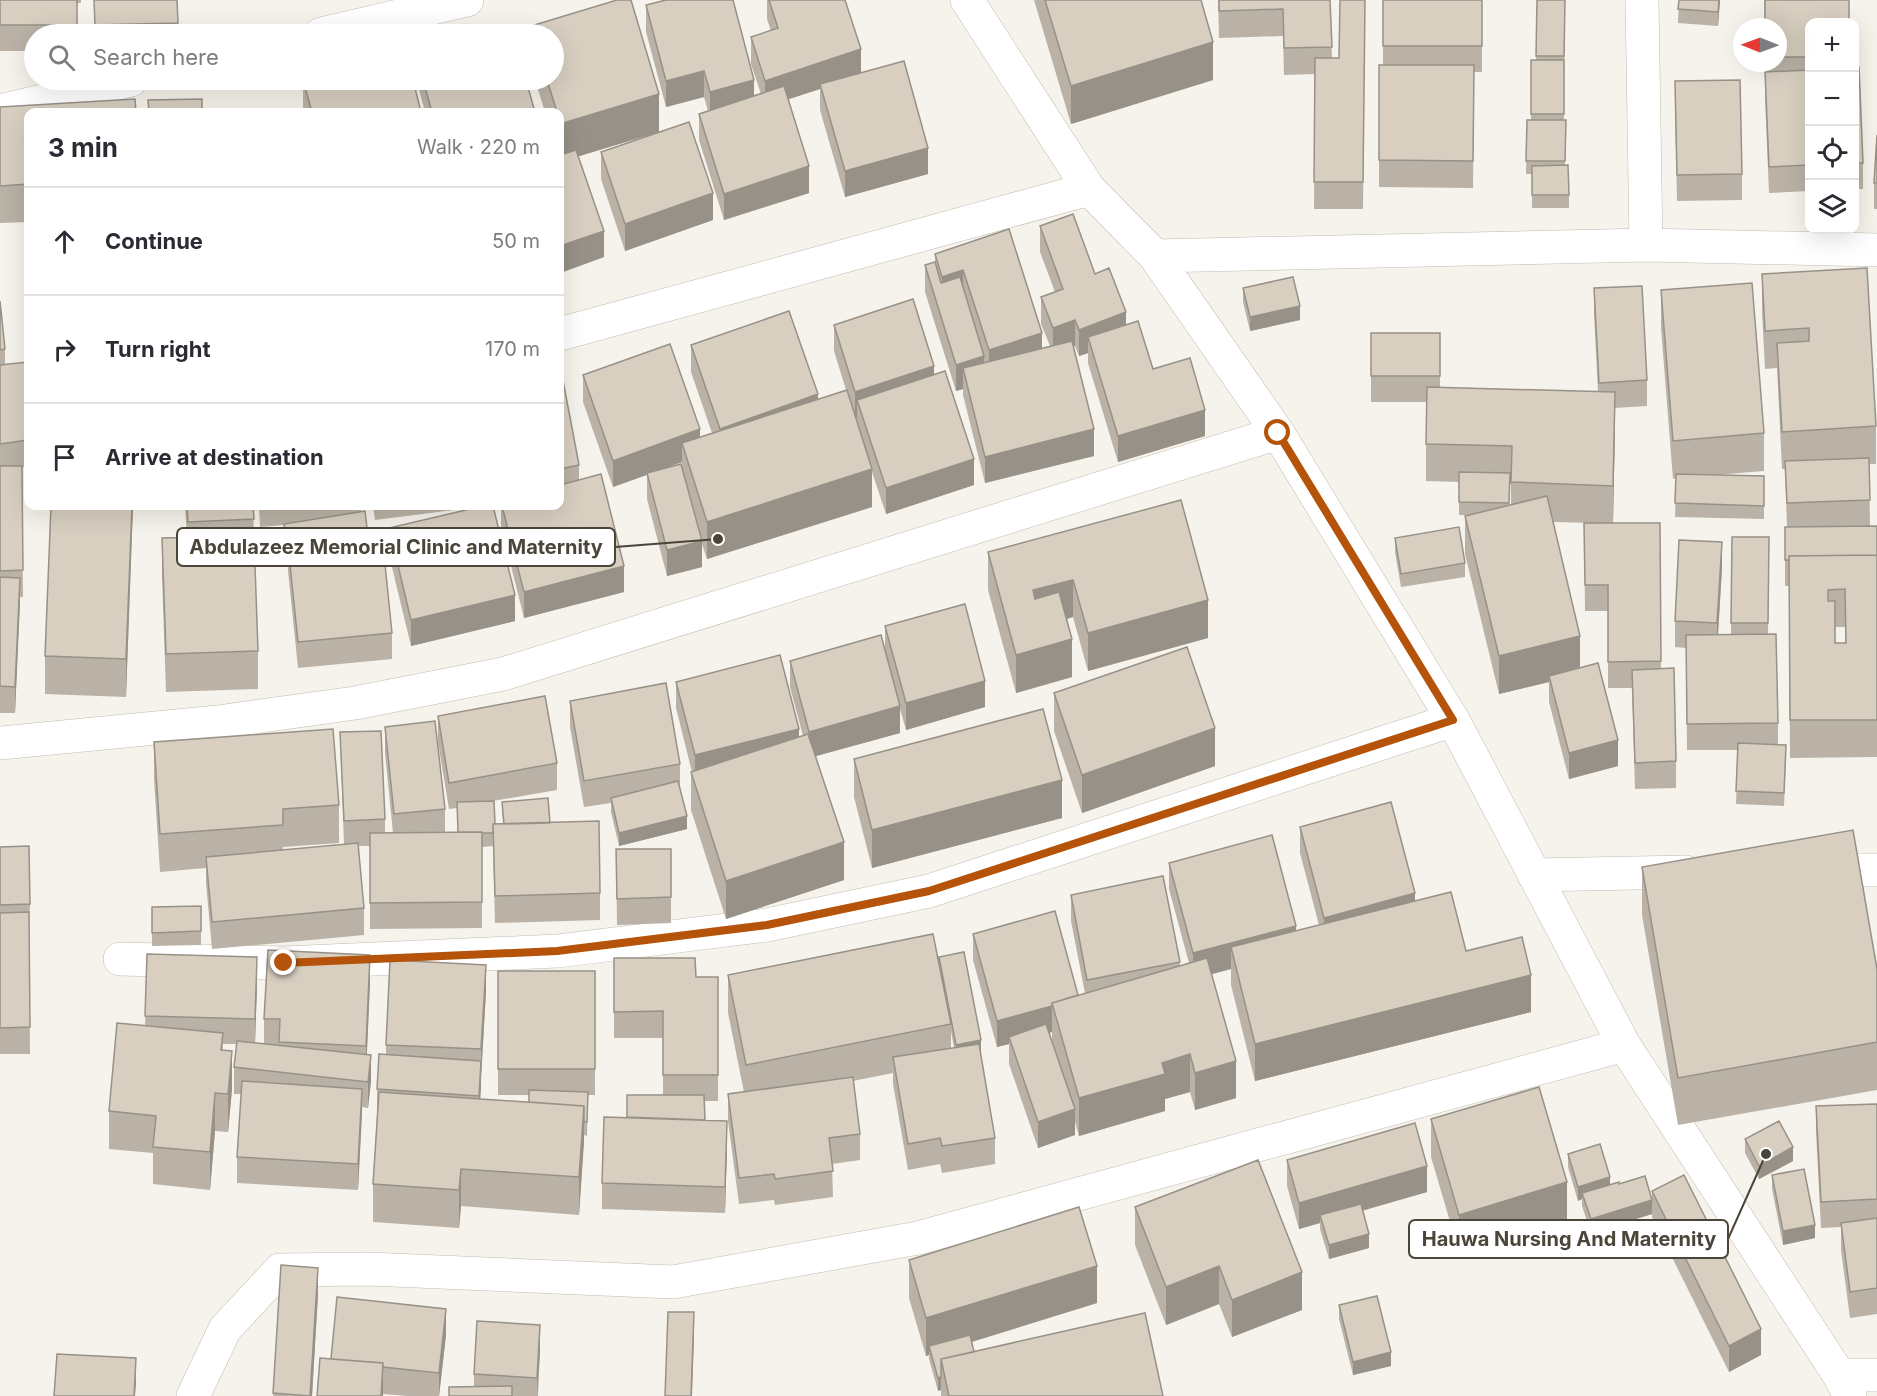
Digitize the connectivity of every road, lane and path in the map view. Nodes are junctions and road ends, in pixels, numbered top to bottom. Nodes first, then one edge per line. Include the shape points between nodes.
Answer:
1 (467, 0) edge
2 (967, 0) edge
3 (1642, 0) edge
4 (364, 24) edge
5 (89, 90) edge
6 (0, 111) edge
7 (1089, 189) junction
8 (1646, 244) junction
9 (1877, 250) edge
10 (1155, 256) junction
11 (564, 333) edge
12 (1278, 433) junction
13 (1453, 720) junction
14 (0, 743) edge
15 (1877, 870) edge
16 (1782, 871) edge
17 (1711, 872) edge
18 (1533, 875) junction
19 (120, 959) dead end
20 (1624, 1045) junction
21 (1877, 1376) edge
22 (1845, 1386) edge
23 (194, 1396) edge

1 - 4 street
2 - 7 street
3 - 8 street
5 - 6 street
7 - 10 street
7 - 11 street
8 - 9 street
8 - 10 street
10 - 12 street
12 - 13 street
12 - 14 street via 503,674 355,703 230,721
13 - 18 street
13 - 19 street via 929,891 767,925 557,951 284,963
15 - 16 street
17 - 18 street
18 - 20 street
20 - 22 street
20 - 23 street via 918,1238 673,1282 369,1269 280,1270 225,1329
21 - 22 street

